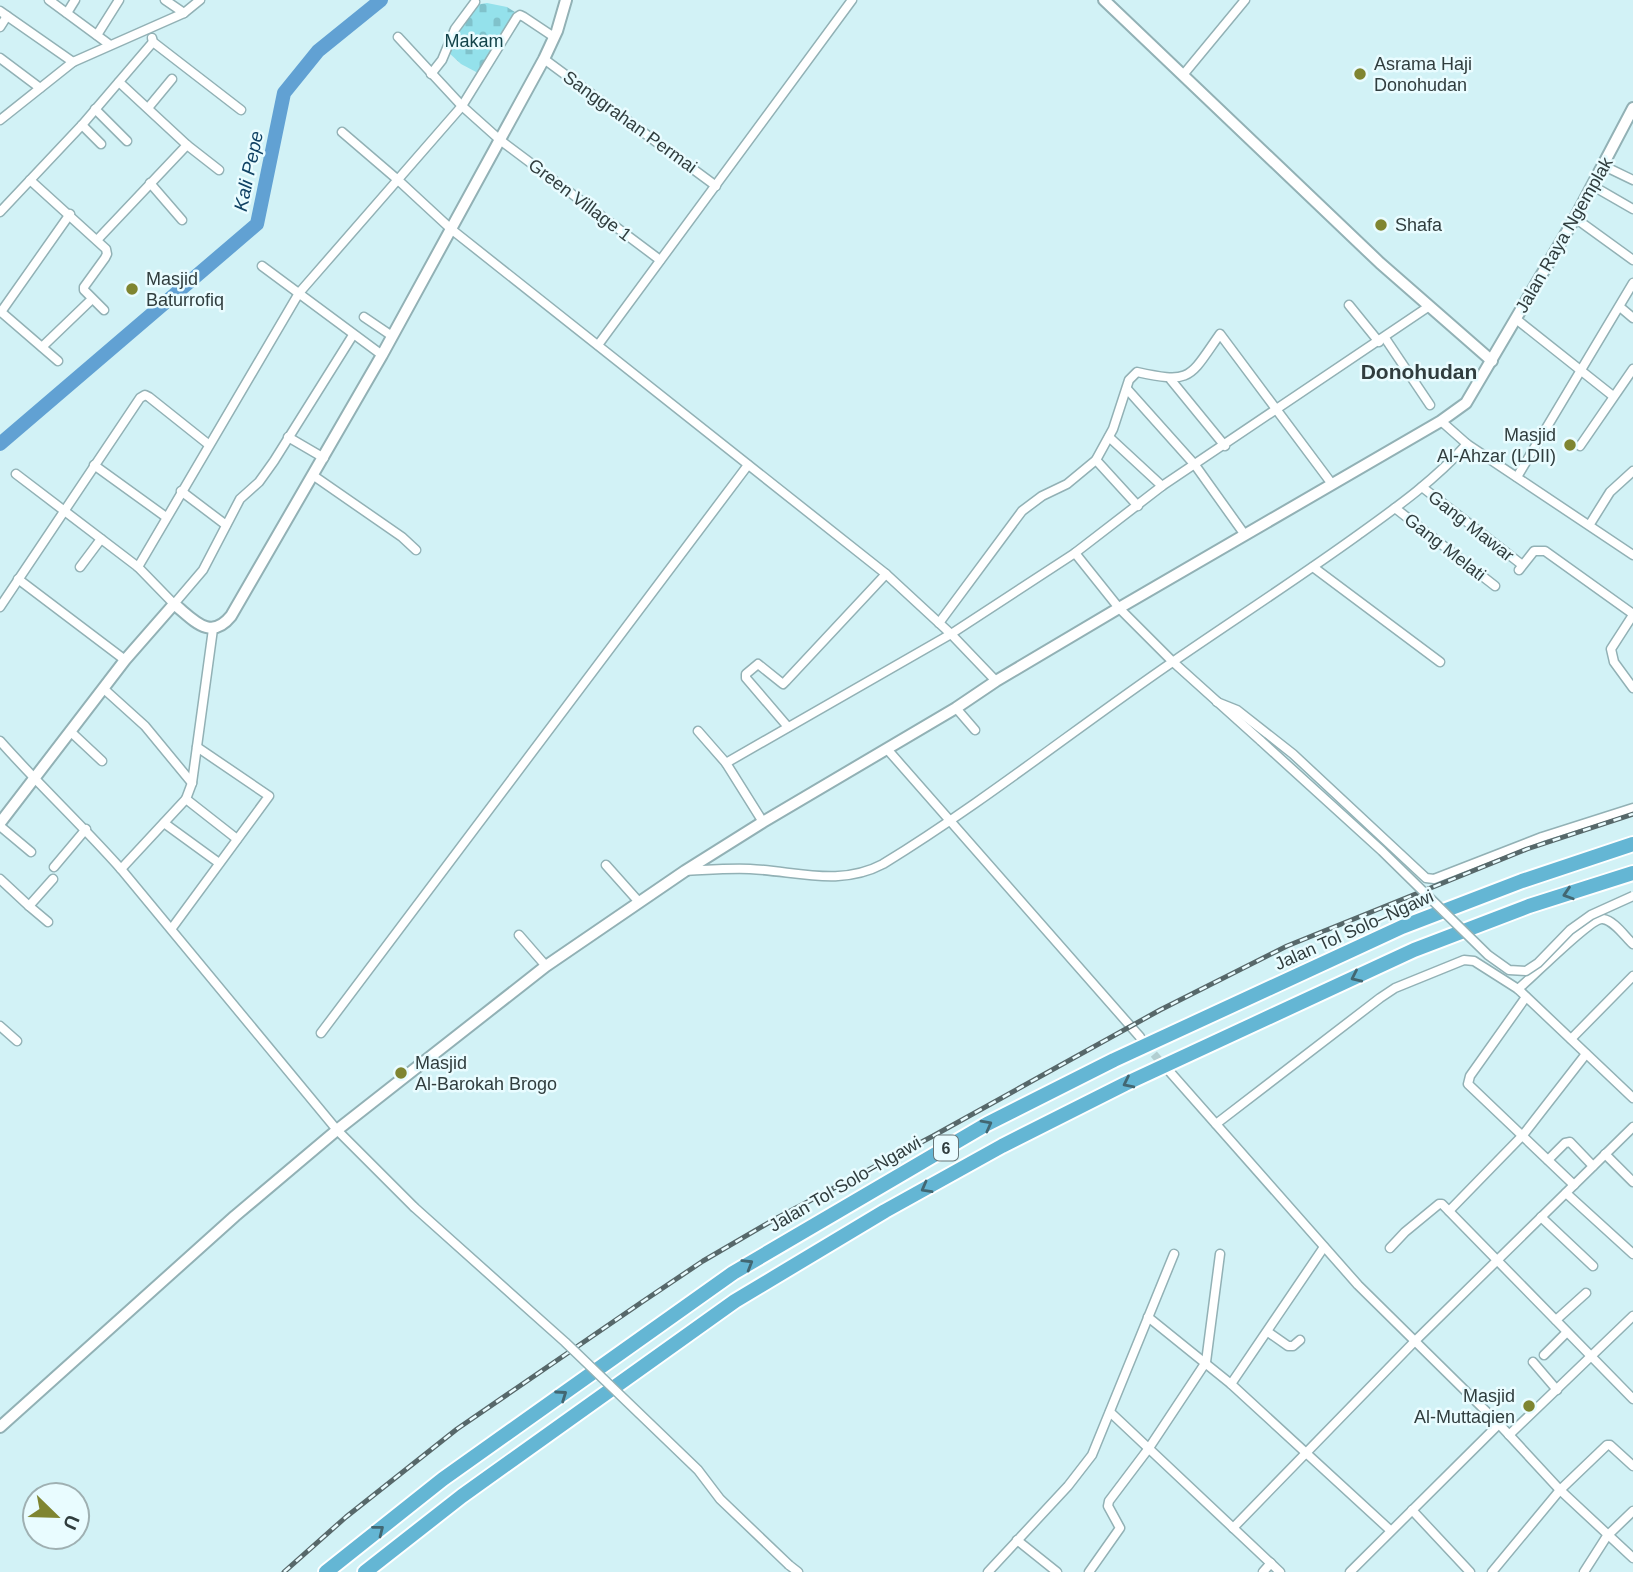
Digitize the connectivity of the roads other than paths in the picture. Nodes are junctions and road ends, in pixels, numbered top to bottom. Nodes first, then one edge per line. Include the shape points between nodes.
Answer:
1 (48, 0) edge
2 (75, 0) edge
3 (129, 0) edge
4 (164, 0) edge
5 (200, 0) edge
6 (566, 0) edge
7 (852, 0) edge
8 (1104, 0) edge
9 (1245, 0) edge
10 (475, 2) edge
11 (117, 4) edge
12 (67, 13) junction
13 (184, 13) junction
14 (4, 14) edge
15 (0, 27) edge
16 (150, 29) junction
17 (97, 35) junction
18 (398, 37) dead end
19 (554, 37) junction
20 (153, 42) junction
21 (110, 45) junction
22 (0, 58) edge
23 (544, 60) junction
24 (73, 62) junction
25 (431, 74) junction
26 (1183, 75) junction
27 (173, 79) dead end
28 (119, 82) junction
29 (40, 88) junction
30 (462, 106) junction
31 (148, 108) junction
32 (1633, 108) edge
33 (95, 110) junction
34 (241, 110) dead end
35 (2, 114) edge
36 (82, 125) junction
37 (342, 132) dead end
38 (500, 140) junction
39 (127, 141) dead end
40 (101, 144) dead end
41 (187, 145) junction
42 (1604, 166) junction
43 (219, 170) dead end
44 (30, 180) junction
45 (398, 180) junction
46 (1633, 180) edge
47 (149, 183) junction
48 (716, 186) junction
49 (1593, 186) junction
50 (1633, 209) edge
51 (0, 212) edge
52 (70, 214) junction
53 (1575, 218) junction
54 (181, 220) dead end
55 (451, 229) junction
56 (98, 239) junction
57 (660, 260) junction
58 (1633, 260) edge
59 (262, 266) dead end
60 (1633, 283) edge
61 (299, 293) junction
62 (92, 299) junction
63 (1349, 305) dead end
64 (1429, 307) junction
65 (1620, 307) junction
66 (104, 310) dead end
67 (1, 312) edge
68 (364, 317) dead end
69 (1633, 318) edge
70 (1516, 319) junction
71 (353, 335) junction
72 (392, 336) junction
73 (1382, 340) junction
74 (598, 345) junction
75 (42, 347) junction
76 (382, 355) junction
77 (58, 361) dead end
78 (1492, 361) junction
79 (1633, 369) edge
80 (1583, 370) junction
81 (1171, 380) junction
82 (1127, 388) junction
83 (1613, 396) junction
84 (1430, 405) dead end
85 (1278, 410) junction
86 (1441, 421) junction
87 (288, 437) junction
88 (1110, 437) junction
89 (208, 444) junction
90 (1467, 444) junction
91 (1225, 446) junction
92 (1580, 446) dead end
93 (324, 458) junction
94 (1096, 460) junction
95 (1195, 464) junction
96 (94, 465) junction
97 (748, 465) junction
98 (1633, 471) edge
99 (16, 474) dead end
100 (314, 476) junction
101 (1517, 477) junction
102 (1332, 484) junction
103 (1162, 486) junction
104 (1422, 487) junction
105 (181, 491) junction
106 (1138, 506) junction
107 (1395, 509) junction
108 (64, 510) junction
109 (166, 517) junction
110 (1590, 524) junction
111 (226, 525) junction
112 (1245, 535) junction
113 (101, 539) junction
114 (415, 550) dead end
115 (1075, 553) junction
116 (1633, 555) edge
117 (80, 567) dead end
118 (138, 567) junction
119 (1313, 567) junction
120 (886, 574) junction
121 (18, 579) junction
122 (1495, 586) dead end
123 (4, 593) edge
124 (174, 604) junction
125 (0, 607) edge
126 (1119, 608) junction
127 (1633, 614) edge
128 (939, 623) junction
129 (213, 628) junction
130 (951, 634) junction
131 (125, 660) junction
132 (1172, 662) junction
133 (1440, 662) dead end
134 (996, 681) junction
135 (1633, 688) edge
136 (104, 690) junction
137 (1217, 702) junction
138 (956, 708) junction
139 (788, 727) junction
140 (975, 730) dead end
141 (698, 731) dead end
142 (71, 732) junction
143 (0, 741) edge
144 (197, 747) junction
145 (887, 749) junction
146 (102, 761) dead end
147 (726, 763) junction
148 (35, 780) junction
149 (192, 783) junction
150 (186, 799) junction
151 (1633, 808) edge
152 (950, 819) junction
153 (763, 822) junction
154 (164, 823) junction
155 (0, 824) edge
156 (86, 830) junction
157 (237, 839) junction
158 (1633, 844) edge
159 (31, 852) dead end
160 (219, 863) junction
161 (606, 865) dead end
162 (54, 867) dead end
163 (121, 869) junction
164 (685, 871) junction
165 (1633, 873) edge
166 (0, 879) edge
167 (53, 879) dead end
168 (1633, 896) edge
169 (639, 902) junction
170 (29, 906) junction
171 (48, 922) dead end
172 (172, 928) junction
173 (519, 935) dead end
174 (1633, 944) edge
175 (546, 966) junction
176 (1633, 976) edge
177 (1518, 989) junction
178 (1526, 997) junction
179 (0, 1026) edge
180 (321, 1033) dead end
181 (1140, 1037) tunnel mouth
182 (1571, 1039) junction
183 (17, 1041) dead end
184 (1586, 1054) junction
185 (1170, 1072) tunnel mouth
186 (1633, 1098) edge
187 (1216, 1124) junction
188 (1633, 1126) edge
189 (337, 1130) junction
190 (1523, 1135) junction
191 (1605, 1154) junction
192 (1548, 1160) junction
193 (1593, 1166) junction
194 (1633, 1182) edge
195 (1574, 1185) junction
196 (1566, 1193) junction
197 (1449, 1211) junction
198 (1541, 1217) junction
199 (1324, 1247) junction
200 (1390, 1248) dead end
201 (1174, 1254) dead end
202 (1220, 1254) dead end
203 (1633, 1254) edge
204 (1498, 1260) junction
205 (1593, 1266) dead end
206 (1586, 1293) dead end
207 (1633, 1316) edge
208 (1149, 1317) junction
209 (1556, 1320) junction
210 (1268, 1332) junction
211 (1566, 1333) junction
212 (1300, 1340) dead end
213 (1415, 1341) junction
214 (1544, 1355) dead end
215 (1591, 1357) junction
216 (1206, 1362) junction
217 (1532, 1362) dead end
218 (1231, 1384) junction
219 (1557, 1390) junction
220 (1633, 1399) edge
221 (1110, 1412) junction
222 (1499, 1424) junction
223 (0, 1427) edge
224 (1509, 1435) junction
225 (1149, 1448) junction
226 (1307, 1452) junction
227 (1633, 1466) edge
228 (1560, 1490) junction
229 (1412, 1510) junction
230 (1633, 1511) edge
231 (1233, 1528) junction
232 (1390, 1530) junction
233 (1607, 1536) junction
234 (1017, 1540) junction
235 (1633, 1558) edge
236 (1271, 1563) junction
237 (326, 1572) edge
238 (365, 1572) edge
239 (797, 1572) edge
240 (988, 1572) edge
241 (1057, 1572) edge
242 (1089, 1572) edge
243 (1263, 1572) edge
244 (1280, 1572) edge
245 (1350, 1572) edge
246 (1470, 1572) edge
247 (1492, 1572) edge
248 (1584, 1572) edge

1 - 12 street
2 - 12 street
3 - 11 street
4 - 13 street
5 - 13 street
6 - 19 main road
7 - 48 street
8 - 26 main road
9 - 26 street
10 - 25 street
11 - 17 street
12 - 17 street
13 - 16 street
14 - 15 street
14 - 24 street
16 - 20 street
16 - 21 street
17 - 21 street
18 - 25 street, Green Village 1
19 - 23 main road
19 - 30 street via 517,17
20 - 28 street
20 - 34 street
21 - 24 street
22 - 29 street
23 - 38 main road
23 - 48 street, Sanggrahan Permai
24 - 29 street
25 - 30 street, Green Village 1
26 - 64 main road
27 - 31 street
28 - 31 street
28 - 33 street
29 - 35 street
30 - 38 street, Green Village 1
30 - 45 street
31 - 41 street
32 - 42 main road, Jalan Raya Ngemplak
33 - 36 street
33 - 39 street
36 - 40 street
36 - 44 street
37 - 45 street
38 - 55 main road
38 - 57 street, Green Village 1
41 - 43 street
41 - 47 street
42 - 46 street
42 - 49 main road, Jalan Raya Ngemplak
44 - 51 street
44 - 52 street
45 - 55 street
45 - 61 street
47 - 54 street
47 - 56 street
48 - 57 street
49 - 50 street
49 - 53 main road, Jalan Raya Ngemplak
52 - 56 street
52 - 67 street
53 - 58 street
53 - 70 main road, Jalan Raya Ngemplak
55 - 72 main road
55 - 74 street
56 - 62 street via 107,254 85,284
57 - 74 street
59 - 61 street
60 - 65 street
61 - 71 street
61 - 89 street
62 - 66 street
62 - 75 street
63 - 73 street
64 - 73 street
64 - 78 main road
65 - 69 street
65 - 80 street
67 - 75 street
68 - 72 street
70 - 78 main road, Jalan Raya Ngemplak
70 - 80 street
71 - 76 street
71 - 87 street
72 - 76 main road
73 - 84 street
73 - 85 street
74 - 97 street
75 - 77 street
76 - 93 main road
78 - 86 main road, Jalan Raya Ngemplak via 1466,403
79 - 83 street
80 - 83 street
80 - 101 street
81 - 82 street via 1137,372
81 - 85 street via 1195,369 1220,334
81 - 91 street
82 - 88 street
82 - 95 street
83 - 92 street
85 - 91 street
85 - 102 street
86 - 90 street
86 - 102 main road, Jalan Raya Ngemplak
87 - 93 street
87 - 111 street
88 - 94 street
88 - 103 street
89 - 96 street via 166,409 142,396
89 - 105 street
90 - 101 street
90 - 104 street
91 - 95 street
93 - 100 main road
94 - 106 street
94 - 128 street via 1022,511
95 - 103 street
95 - 112 street
96 - 108 street
96 - 109 street
97 - 120 street
97 - 180 street
98 - 110 street via 1610,492
99 - 108 street
100 - 114 street
100 - 129 main road via 231,616 221,627
101 - 110 street
102 - 112 main road, Jalan Raya Ngemplak
103 - 106 street
104 - 107 street
104 - 127 street, Gang Mawar via 1520,567 1534,551 1545,551
105 - 109 street
105 - 111 street
106 - 115 street
107 - 119 street
107 - 122 street, Gang Melati
108 - 113 street
108 - 121 street
109 - 118 street
110 - 116 street
111 - 124 street via 204,570
112 - 126 main road, Jalan Raya Ngemplak
113 - 117 street
113 - 118 street
115 - 126 street
115 - 130 street
118 - 124 street
119 - 132 street
119 - 133 street
120 - 128 street
120 - 139 street via 782,684 758,664 746,674
121 - 123 street
121 - 131 street
123 - 125 street
124 - 129 main road via 191,619
124 - 131 main road
126 - 132 street
126 - 134 main road, Jalan Raya Ngemplak
127 - 135 street via 1611,649 1614,662
128 - 130 street
129 - 144 street
130 - 134 street
130 - 139 street
131 - 136 main road
132 - 137 street
132 - 152 street
134 - 138 main road, Jalan Raya Ngemplak
136 - 142 main road
136 - 149 street via 145,726
137 - 151 street via 1237,710 1293,754 1426,878 1434,879
137 - 168 street, bridge via 1382,851 1488,955 1510,970 1526,971 1591,915
138 - 140 street
138 - 145 main road, Jalan Raya Ngemplak
139 - 147 street
141 - 147 street
142 - 146 street
142 - 148 main road
143 - 148 street
144 - 149 street
144 - 157 street via 269,796
145 - 152 street
145 - 153 main road, Jalan Raya Ngemplak
147 - 153 street
148 - 155 main road
148 - 156 street
149 - 150 street
150 - 154 street
150 - 157 street
152 - 164 street via 864,873 827,877 751,869
152 - 181 street
153 - 164 main road, Jalan Raya Ngemplak
154 - 160 street
154 - 163 street
155 - 159 street
156 - 162 street
156 - 163 street
157 - 160 street
237 -> 158 highway, Jalan Tol Solo–Ngawi / 6 via 443,1479 733,1273 988,1124 1114,1060 1402,927
160 - 172 street
161 - 169 street
163 - 172 street
164 - 169 main road, Jalan Raya Ngemplak
165 -> 238 highway, 6 via 1529,906 1415,950 990,1152 735,1301 462,1496
166 - 170 street
167 - 170 street
169 - 175 main road, Jalan Raya Ngemplak
170 - 171 street
172 - 189 street
173 - 175 street
174 - 177 street via 1612,923 1597,920
175 - 189 main road, Jalan Raya Ngemplak
176 - 182 street
177 - 178 street
177 - 187 street via 1482,965 1464,960 1395,988
178 - 182 street
178 - 190 street via 1468,1084
179 - 183 street
182 - 184 street
184 - 186 street
184 - 190 street
185 - 187 street
187 - 199 street
188 - 191 street
189 - 223 main road, Jalan Raya Ngemplak
189 - 239 street, bridge via 414,1208 698,1470 720,1499
190 - 192 street
190 - 197 street
191 - 193 street
191 - 194 street
192 - 193 street via 1570,1142
192 - 195 street
193 - 195 street
195 - 196 street
196 - 198 street
196 - 203 street
197 - 200 street via 1439,1203
197 - 204 street
198 - 204 street
198 - 205 street
199 - 210 street
199 - 213 street
201 - 208 street
202 - 216 street
204 - 209 street
204 - 213 street
206 - 209 street
207 - 215 street
208 - 216 street
208 - 221 street
209 - 211 street
210 - 212 street via 1288,1346
210 - 218 street
211 - 214 street
211 - 215 street
213 - 222 street
213 - 226 street
215 - 219 street
215 - 220 street
216 - 218 street
216 - 225 street
217 - 219 street
218 - 226 street
219 - 224 street
221 - 225 street
221 - 234 street via 1092,1455
222 - 224 street
222 - 229 street
224 - 228 street
225 - 231 street
225 - 242 street via 1108,1503 1120,1528
226 - 231 street
226 - 232 street
227 - 228 street via 1609,1444
228 - 233 street
228 - 247 street
229 - 232 street
229 - 246 street
230 - 233 street
231 - 236 street
232 - 245 street
233 - 235 street
233 - 248 street
234 - 240 street
234 - 241 street
236 - 243 street
236 - 244 street

